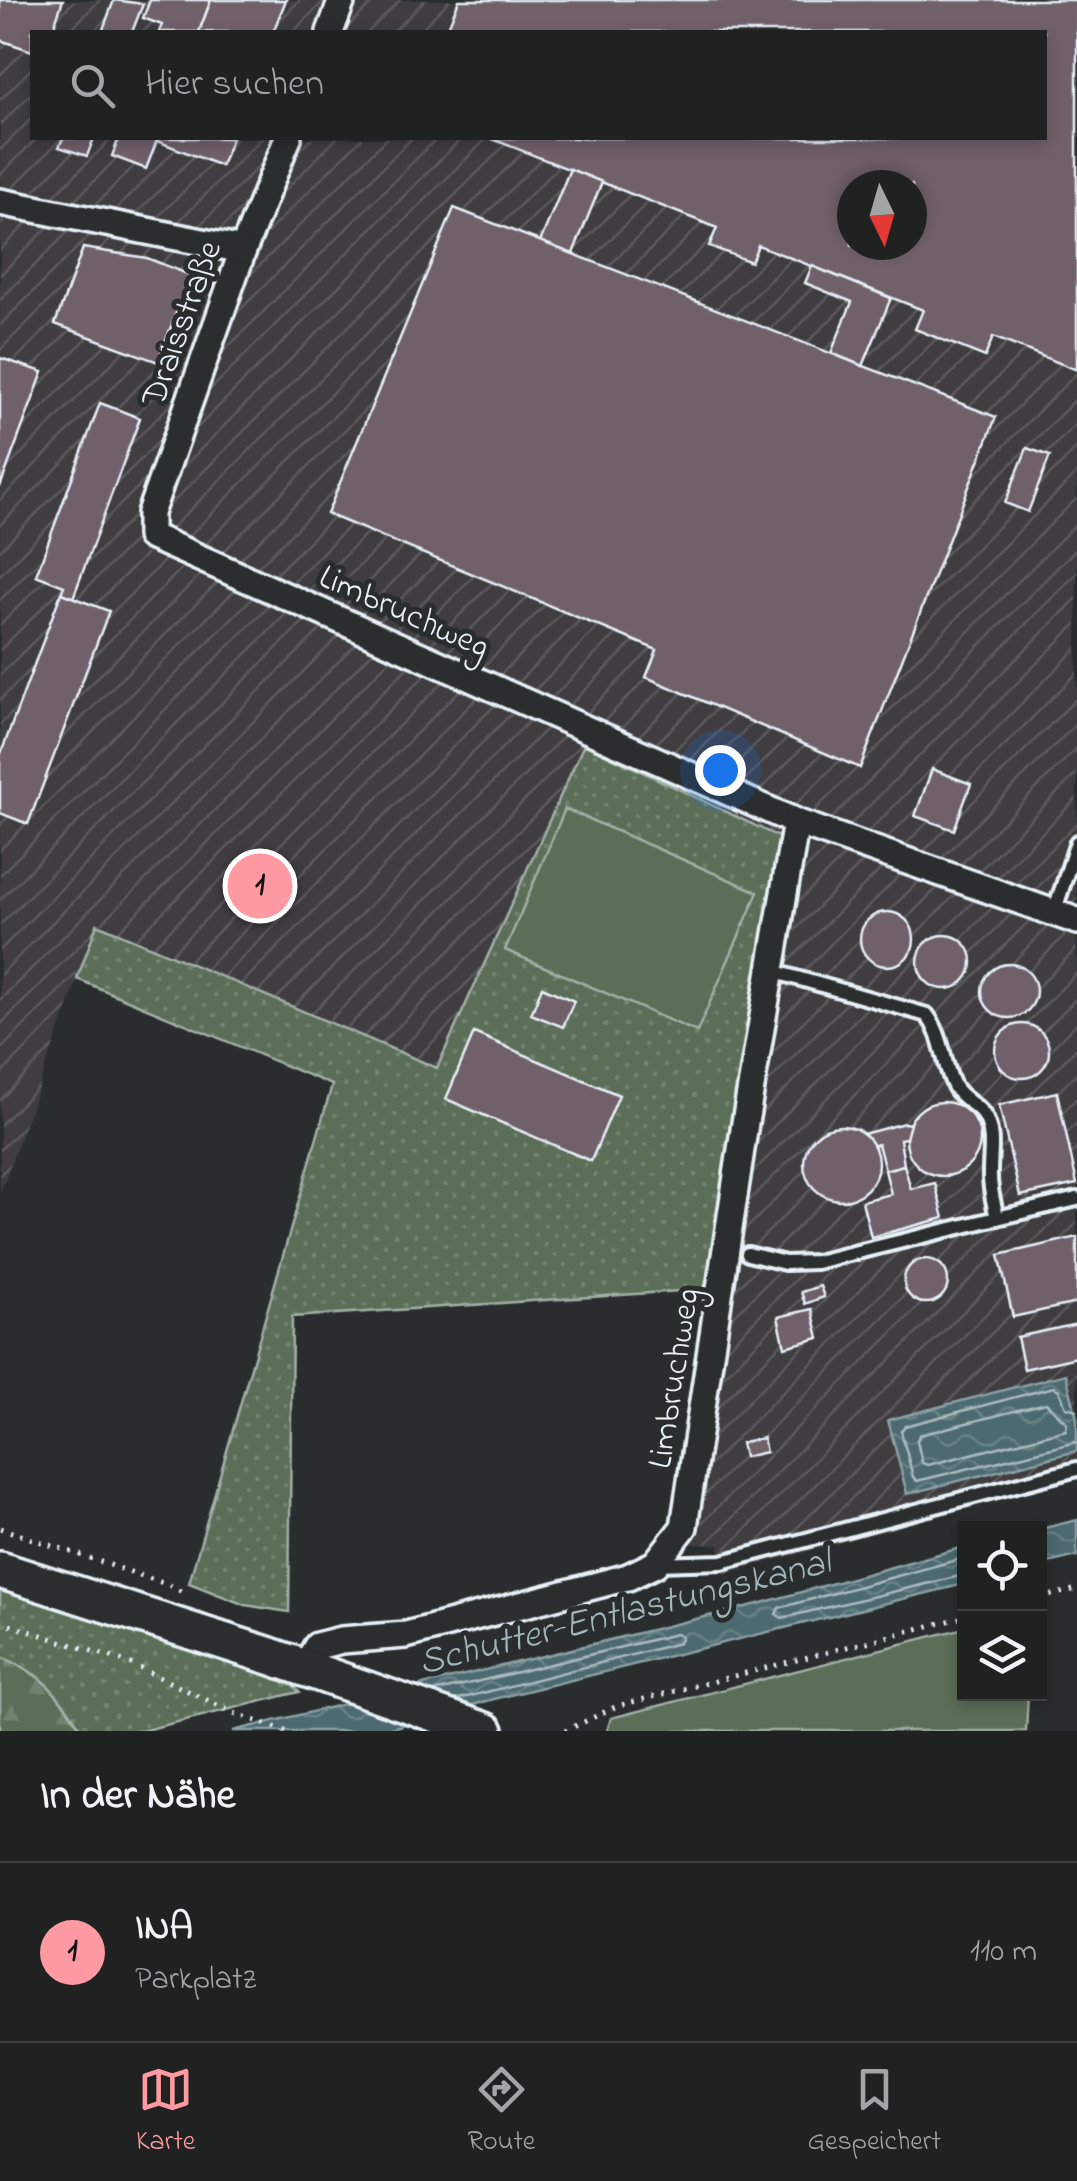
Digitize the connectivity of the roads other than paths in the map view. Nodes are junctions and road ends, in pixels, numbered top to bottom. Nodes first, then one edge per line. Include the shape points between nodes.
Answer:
1 (342, 0) edge
2 (331, 30) edge
3 (287, 140) edge
4 (0, 202) edge
5 (243, 250) junction
6 (150, 536) joint
7 (796, 822) junction
8 (1077, 842) edge
9 (1066, 917) edge
10 (772, 971) junction
11 (1077, 1199) edge
12 (997, 1218) junction
13 (748, 1254) dead end
14 (1077, 1469) edge
15 (655, 1564) junction
16 (0, 1570) edge
17 (318, 1673) junction
18 (485, 1731) edge

1 - 2 street
3 - 5 street, Draisstraße
4 - 5 street
5 - 6 street, Draisstraße via 150,513
6 - 7 street, Limbruchweg
7 - 9 street, Limbruchweg
7 - 10 street, Limbruchweg
8 - 9 lane
10 - 12 lane via 927,1015 940,1031 956,1092 980,1108 989,1124
10 - 15 street, Limbruchweg via 684,1527
11 - 12 lane
12 - 13 lane via 816,1262 785,1264
14 - 15 lane via 722,1562
15 - 17 street via 456,1624 317,1646
16 - 17 main road
17 - 18 main road

